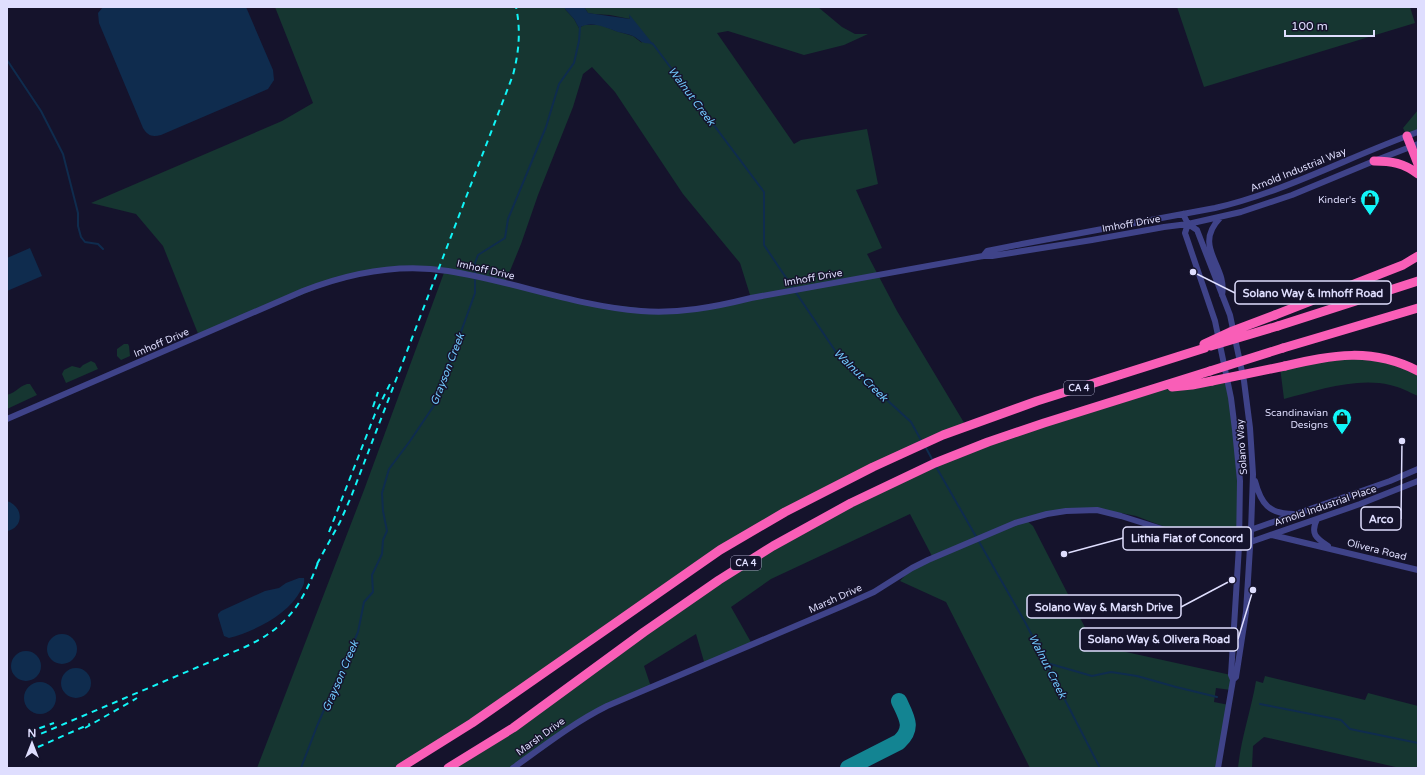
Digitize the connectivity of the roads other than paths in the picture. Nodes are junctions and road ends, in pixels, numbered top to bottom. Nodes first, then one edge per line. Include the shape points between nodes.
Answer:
1 (1418, 132) edge
2 (1407, 136) junction
3 (1416, 146) edge
4 (1374, 161) junction
5 (1418, 164) edge
6 (1418, 174) edge
7 (1183, 214) junction
8 (1220, 218) junction
9 (1188, 224) junction
10 (983, 256) junction
11 (1418, 256) edge
12 (1418, 282) edge
13 (1222, 295) junction
14 (1418, 308) edge
15 (1205, 346) junction
16 (1418, 371) edge
17 (1154, 389) junction
18 (7, 419) edge
19 (1418, 470) edge
20 (1253, 474) junction
21 (1418, 481) edge
22 (1299, 514) junction
23 (1317, 519) junction
24 (1251, 531) junction
25 (1178, 534) junction
26 (1239, 534) junction
27 (1272, 535) junction
28 (1250, 542) junction
29 (1239, 546) junction
30 (1331, 548) junction
31 (1418, 570) edge
32 (1233, 680) junction
33 (400, 768) edge
34 (448, 768) edge
35 (514, 768) edge
36 (1218, 768) edge

1 - 2 street, Arnold Industrial Way
2 - 3 highway
2 - 7 street, Arnold Industrial Way via 1241,202
3 - 4 street, Arnold Industrial Way
3 - 5 highway
4 - 6 highway via 1392,161 1405,165
4 - 8 street, Arnold Industrial Way via 1292,195
7 - 9 street, Solano Way
7 - 10 street, Imhoff Drive via 1015,245 987,251
8 - 9 street, Arnold Industrial Way
8 - 13 street via 1209,234 1209,244 1224,287
9 - 10 street, Imhoff Drive
9 - 13 street, Solano Way via 1197,230
9 - 26 street, Solano Way via 1185,233 1212,310 1231,398 1240,481
10 - 18 street, Imhoff Drive via 675,312 640,311 606,306 449,271 422,268 346,277 325,283
11 - 15 highway, bridge via 1403,265 1230,332
12 - 15 highway, CA 4, bridge
13 - 20 street, Solano Way via 1230,315 1244,381
14 - 17 highway, CA 4, bridge
15 - 33 highway, CA 4 via 937,437 785,512 720,550 472,724
16 - 17 highway, bridge via 1383,358 1344,354 1192,385
17 - 34 highway, CA 4 via 988,442 935,463 819,520 748,561 644,632 513,728
19 - 22 street, Arnold Industrial Place
20 - 22 street via 1257,489 1267,506 1281,514
20 - 24 street, Solano Way
21 - 23 street, Arnold Industrial Place
22 - 24 street, Arnold Industrial Place
23 - 27 street, Arnold Industrial Place
23 - 30 street via 1315,536
24 - 26 street, Arnold Industrial Place
24 - 28 street, Solano Way
25 - 26 street, Marsh Drive
25 - 29 street, Marsh Drive via 1189,543
25 - 35 street, Marsh Drive via 1097,510 1066,511 1015,523 912,568 874,592 607,706 563,731
26 - 29 street, Solano Way
27 - 28 street, Arnold Industrial Place
27 - 30 street, Olivera Road
28 - 29 street, Arnold Industrial Place
28 - 32 street, Solano Way via 1246,612 1236,677
29 - 32 street, Solano Way via 1231,675
30 - 31 street, Olivera Road
32 - 36 street, Solano Way

